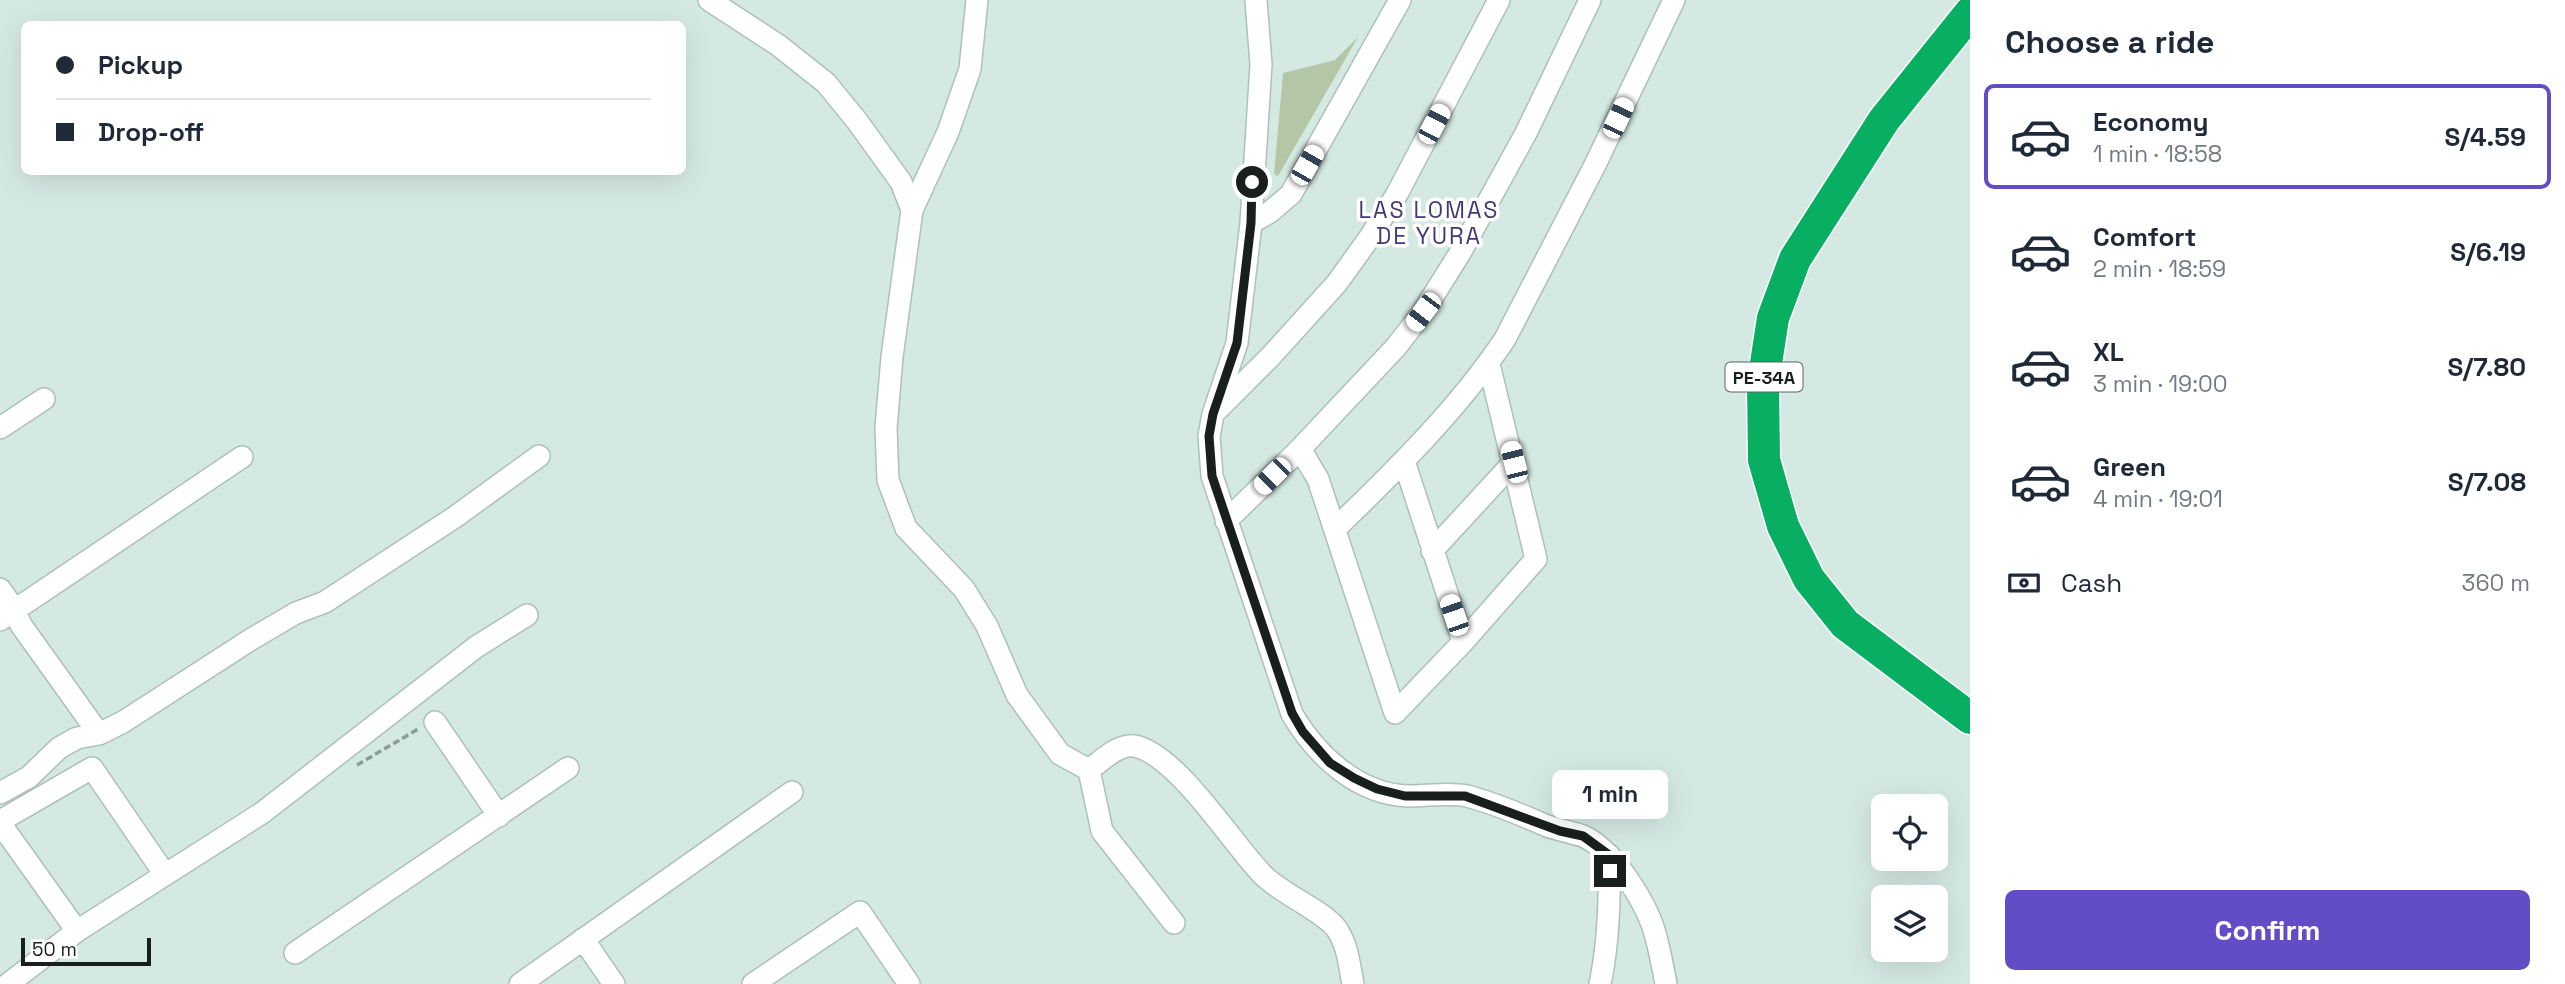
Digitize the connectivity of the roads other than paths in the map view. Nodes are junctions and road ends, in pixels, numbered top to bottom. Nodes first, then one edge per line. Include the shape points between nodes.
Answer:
1 (709, 0) edge
2 (977, 0) edge
3 (1256, 0) edge
4 (1400, 0) edge
5 (1499, 0) edge
6 (1590, 0) edge
7 (1674, 0) edge
8 (1970, 13) edge
9 (912, 210) junction
10 (1251, 223) junction
11 (1489, 363) junction
12 (44, 399) dead end
13 (1213, 414) junction
14 (0, 428) edge
15 (1300, 449) junction
16 (539, 456) dead end
17 (242, 457) dead end
18 (1404, 461) junction
19 (1514, 462) junction
20 (1226, 521) junction
21 (1335, 529) junction
22 (1432, 551) junction
23 (0, 589) edge
24 (7, 614) edge
25 (527, 615) dead end
26 (1463, 642) junction
27 (1970, 718) edge
28 (435, 722) road end
29 (99, 734) junction
30 (568, 768) dead end
31 (1088, 770) junction
32 (792, 792) dead end
33 (0, 793) edge
34 (499, 816) junction
35 (0, 822) edge
36 (1609, 855) junction
37 (164, 873) junction
38 (1174, 923) dead end
39 (77, 931) junction
40 (583, 939) junction
41 (295, 953) dead end
42 (8, 984) edge
43 (520, 984) edge
44 (614, 984) edge
45 (753, 984) edge
46 (909, 984) edge
47 (1353, 984) edge
48 (1600, 984) edge
49 (1666, 984) edge

1 - 9 street via 826,83 887,161
2 - 9 street via 970,69 948,132
3 - 10 street via 1261,64
4 - 10 street via 1291,194
5 - 13 street via 1370,237 1329,292
6 - 15 street via 1526,133 1445,278 1396,347
7 - 11 street via 1539,276
8 - 27 highway, PE-34A via 1884,120 1795,259 1773,318 1763,383 1764,460 1783,526 1809,579 1845,624
9 - 31 street via 892,357 886,428 888,480 906,528 964,589 987,626 1017,695 1060,754
10 - 13 street via 1237,343
11 - 18 street
11 - 19 street
12 - 14 street
13 - 20 street via 1209,436 1212,476
15 - 20 street
15 - 21 street via 1318,479
16 - 29 street via 325,602 296,613
17 - 24 street
18 - 21 street
18 - 22 street
19 - 22 street
19 - 26 street via 1536,559
20 - 36 street via 1292,713 1330,763 1377,789 1405,796 1465,796 1583,836
21 - 26 street via 1395,713
22 - 26 street
23 - 24 street
24 - 29 street via 21,625
25 - 37 street via 476,647 262,813
28 - 34 street
29 - 33 street via 59,748 29,777
30 - 34 street
31 - 38 street via 1102,831
31 - 47 street via 1131,745 1154,753 1222,822 1263,875 1333,924 1343,939
32 - 40 street
34 - 41 street
35 - 37 street via 92,768
35 - 39 street
36 - 48 street
36 - 49 street via 1630,881 1656,934
37 - 39 street
39 - 42 street
40 - 43 street
40 - 44 street
45 - 46 street via 860,912

